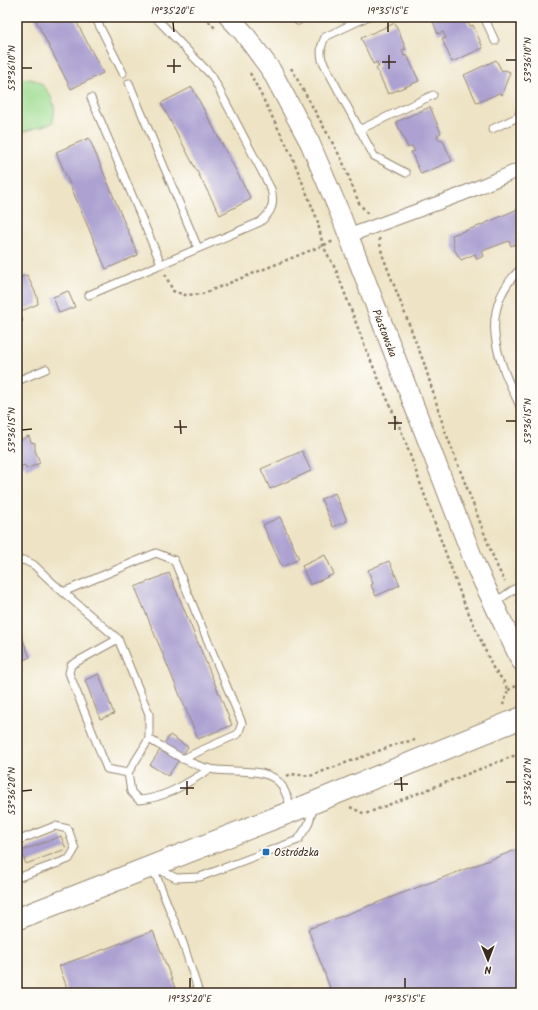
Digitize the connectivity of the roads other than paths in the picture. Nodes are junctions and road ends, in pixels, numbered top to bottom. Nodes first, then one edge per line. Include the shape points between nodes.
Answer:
1 (95, 17) edge
2 (155, 17) edge
3 (367, 17) edge
4 (484, 17) edge
5 (224, 25) edge
6 (495, 41) dead end
7 (123, 73) dead end
8 (129, 83) dead end
9 (433, 95) dead end
10 (91, 98) dead end
11 (521, 109) edge
12 (359, 130) junction
13 (492, 130) dead end
14 (521, 169) edge
15 (406, 173) dead end
16 (348, 236) junction
17 (198, 248) junction
18 (161, 264) junction
19 (521, 268) edge
20 (89, 295) dead end
21 (46, 369) dead end
22 (17, 381) edge
23 (521, 408) edge
24 (17, 561) edge
25 (521, 584) edge
26 (63, 592) junction
27 (493, 604) junction
28 (118, 638) junction
29 (521, 661) edge
30 (521, 718) edge
31 (149, 739) junction
32 (182, 758) junction
33 (210, 770) junction
34 (128, 773) junction
35 (315, 802) junction
36 (293, 811) junction
37 (17, 840) edge
38 (153, 866) junction
39 (17, 878) edge
40 (17, 919) edge
41 (199, 993) edge

1 - 7 lane
2 - 17 lane via 212,76 271,189 273,198 273,207 269,215 260,222
3 - 12 lane via 325,38 320,52
4 - 6 lane
5 - 16 street, Piastowska via 243,32 271,70 310,143
8 - 17 lane
9 - 12 lane
10 - 18 lane
11 - 13 lane via 518,116
12 - 15 lane via 374,156
14 - 16 street via 460,195
16 - 27 street, Piastowska via 477,569
17 - 18 lane
18 - 20 lane
19 - 23 lane via 504,289 495,308 495,330 497,352
21 - 22 lane
24 - 26 lane via 24,560 34,565
25 - 27 lane
26 - 28 lane
26 - 32 lane via 156,553 174,560 242,723 238,734
27 - 29 street, Piastowska
28 - 31 lane via 149,714
28 - 34 lane via 71,665 69,673 107,769
30 - 35 main road
31 - 32 lane
31 - 34 lane
32 - 33 lane
33 - 34 lane via 171,792 154,799 139,800 131,792
33 - 36 lane via 266,774 282,786
35 - 36 main road
35 - 38 lane via 308,826 298,840 200,877 176,878
36 - 38 main road
37 - 39 lane via 55,826 68,829 75,849 69,859
38 - 40 main road
38 - 41 lane via 184,943

